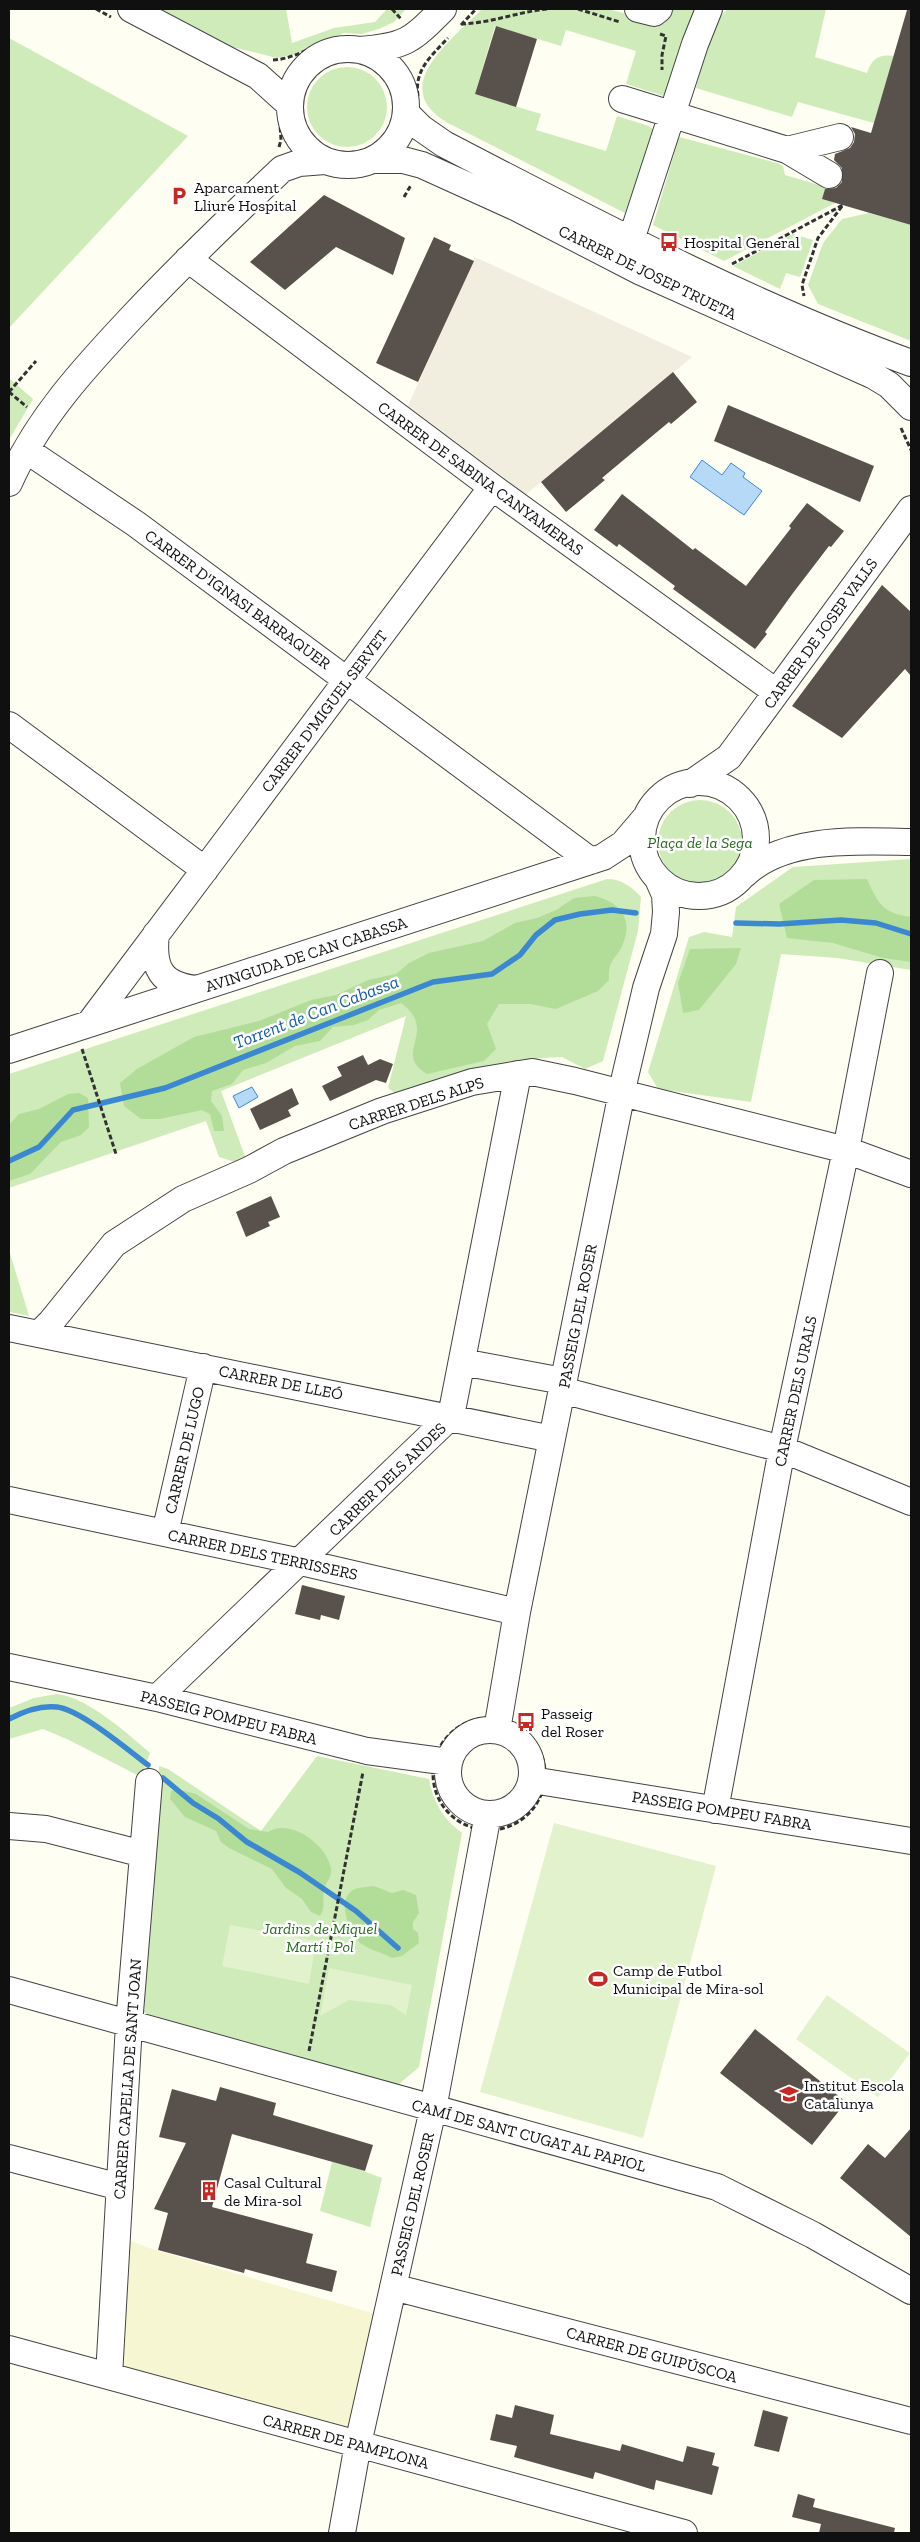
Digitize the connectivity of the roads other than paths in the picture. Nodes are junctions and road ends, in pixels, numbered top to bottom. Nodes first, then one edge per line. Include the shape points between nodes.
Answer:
1 (709, 9) edge
2 (122, 13) edge
3 (452, 16) edge
4 (633, 17) edge
5 (658, 21) edge
6 (405, 23) junction
7 (352, 44) junction
8 (311, 62) junction
9 (263, 68) junction
10 (403, 88) junction
11 (622, 99) dead end
12 (673, 113) junction
13 (286, 114) junction
14 (406, 114) junction
15 (840, 137) dead end
16 (788, 150) junction
17 (374, 160) junction
18 (278, 161) junction
19 (325, 162) junction
20 (829, 176) dead end
21 (517, 208) junction
22 (631, 240) junction
23 (188, 259) junction
24 (641, 272) junction
25 (911, 363) edge
26 (911, 407) edge
27 (26, 450) junction
28 (9, 483) edge
29 (492, 487) junction
30 (911, 509) edge
31 (348, 680) junction
32 (776, 692) junction
33 (9, 725) edge
34 (729, 757) junction
35 (690, 784) junction
36 (739, 801) junction
37 (646, 817) junction
38 (911, 842) edge
39 (794, 848) junction
40 (597, 859) junction
41 (205, 870) junction
42 (654, 875) junction
43 (740, 877) junction
44 (697, 896) junction
45 (156, 934) junction
46 (664, 934) junction
47 (880, 973) dead end
48 (196, 989) junction
49 (89, 1024) junction
50 (9, 1050) edge
51 (518, 1074) junction
52 (622, 1094) junction
53 (846, 1150) junction
54 (911, 1174) edge
55 (9, 1328) edge
56 (39, 1334) junction
57 (462, 1362) junction
58 (202, 1367) junction
59 (562, 1386) junction
60 (451, 1416) junction
61 (552, 1438) junction
62 (782, 1449) junction
63 (9, 1500) edge
64 (911, 1502) edge
65 (165, 1533) junction
66 (301, 1562) junction
67 (517, 1612) junction
68 (9, 1667) edge
69 (157, 1698) junction
70 (498, 1724) junction
71 (442, 1761) junction
72 (538, 1781) junction
73 (149, 1782) dead end
74 (715, 1810) junction
75 (9, 1826) edge
76 (479, 1827) junction
77 (911, 1841) edge
78 (143, 1854) junction
79 (9, 1990) edge
80 (129, 2024) junction
81 (433, 2109) junction
82 (9, 2158) edge
83 (120, 2187) junction
84 (393, 2287) junction
85 (911, 2291) edge
86 (9, 2349) edge
87 (109, 2376) junction
88 (911, 2421) edge
89 (358, 2444) junction
90 (342, 2533) edge
91 (684, 2533) edge

1 - 12 street
2 - 9 street
3 - 6 street
4 - 5 street via 654,13
6 - 7 street via 397,45
6 - 10 street
7 - 8 street
7 - 10 street via 378,58 393,71
8 - 9 street via 290,71
8 - 13 street via 292,88
9 - 13 street
10 - 14 street
11 - 12 street
12 - 16 street
12 - 22 street
13 - 18 street via 290,145
13 - 19 street via 298,139
14 - 17 street via 401,132 390,148
14 - 22 street, CARRER DE JOSEP TRUETA via 444,144
15 - 16 street
16 - 20 street
17 - 19 street via 350,165
17 - 21 street, CARRER DE JOSEP TRUETA via 403,160 422,165
18 - 19 street
18 - 23 street
21 - 22 street via 544,209 603,240
21 - 24 street, CARRER DE JOSEP TRUETA
22 - 24 street
22 - 25 street, CARRER DE JOSEP TRUETA via 812,324
23 - 27 street via 88,364 66,390
23 - 29 street, CARRER DE SABINA CANYAMERAS
24 - 26 street, CARRER DE JOSEP TRUETA via 874,376 889,385
27 - 28 street
27 - 31 street, CARRER D'IGNASI BARRAQUER via 136,524
29 - 31 street, CARRER D'MIGUEL SERVET
29 - 32 street, CARRER DE SABINA CANYAMERAS
30 - 32 street, CARRER DE JOSEP VALLS
31 - 40 street, CARRER D'IGNASI BARRAQUER
31 - 41 street, CARRER D'MIGUEL SERVET
32 - 34 street, CARRER DE JOSEP VALLS
33 - 41 street
34 - 35 street, CARRER DE JOSEP VALLS
34 - 36 street via 728,770
35 - 36 street via 702,782 718,786
35 - 37 street via 670,790 655,802
36 - 39 street via 777,837
36 - 43 street via 756,833 755,851
37 - 40 street, AVINGUDA DE CAN CABASSA via 623,844
37 - 42 street via 642,843
38 - 39 street via 864,841
39 - 43 street via 775,853
40 - 42 street, AVINGUDA DE CAN CABASSA via 619,858
40 - 48 street, AVINGUDA DE CAN CABASSA
41 - 45 street, CARRER D'MIGUEL SERVET
42 - 44 street via 678,893
42 - 46 street, PASSEIG DEL ROSER via 665,895
43 - 44 street via 725,890
44 - 46 street, PASSEIG DEL ROSER via 681,909
45 - 48 street via 154,953 157,968 178,987
45 - 49 street, CARRER D'MIGUEL SERVET
46 - 52 street, PASSEIG DEL ROSER via 646,988
47 - 53 street, CARRER DELS URALS
48 - 49 street, AVINGUDA DE CAN CABASSA
49 - 50 street, AVINGUDA DE CAN CABASSA
51 - 52 street, CARRER DELS ALPS via 532,1072
51 - 56 street, CARRER DELS ALPS via 472,1082 382,1111 284,1151 184,1199 114,1244
51 - 57 street, CARRER DELS ANDES
52 - 53 street, CARRER DELS ALPS
52 - 59 street, PASSEIG DEL ROSER
53 - 54 street, CARRER DELS ALPS
53 - 62 street, CARRER DELS URALS
55 - 56 street, CARRER DE LLEÓ
56 - 58 street, CARRER DE LLEÓ
57 - 59 street
57 - 60 street, CARRER DELS ANDES
58 - 60 street, CARRER DE LLEÓ
58 - 65 street, CARRER DE LUGO
59 - 61 street, PASSEIG DEL ROSER
59 - 62 street
60 - 61 street, CARRER DE LLEÓ
60 - 66 street, CARRER DELS ANDES
61 - 67 street, PASSEIG DEL ROSER
62 - 64 street
62 - 74 street, CARRER DELS URALS
63 - 65 street, CARRER DELS TERRISSERS
65 - 66 street, CARRER DELS TERRISSERS
66 - 67 street, CARRER DELS TERRISSERS
66 - 69 street, CARRER DELS ANDES
67 - 70 street, PASSEIG DEL ROSER
68 - 69 street, PASSEIG POMPEU FABRA
69 - 71 street, PASSEIG POMPEU FABRA via 367,1751
70 - 71 street via 472,1733
70 - 72 street via 525,1748
71 - 76 street via 456,1797 476,1812
72 - 74 street, PASSEIG POMPEU FABRA
72 - 76 street via 521,1801
73 - 78 street, CARRER CAPELLA DE SANT JOAN
74 - 77 street, PASSEIG POMPEU FABRA
75 - 78 street via 46,1829
76 - 81 street, PASSEIG DEL ROSER
78 - 80 street, CARRER CAPELLA DE SANT JOAN
79 - 80 street, CAMÍ DE SANT CUGAT AL PAPIOL
80 - 81 street, CAMÍ DE SANT CUGAT AL PAPIOL
80 - 83 street, CARRER CAPELLA DE SANT JOAN
81 - 84 street, PASSEIG DEL ROSER
81 - 85 street, CAMÍ DE SANT CUGAT AL PAPIOL via 717,2187 813,2235
82 - 83 street
83 - 87 street, CARRER CAPELLA DE SANT JOAN
84 - 88 street, CARRER DE GUIPÚSCOA
84 - 89 street, PASSEIG DEL ROSER
86 - 87 street, CARRER DE PAMPLONA
87 - 89 street, CARRER DE PAMPLONA
89 - 90 street, PASSEIG DEL ROSER
89 - 91 street, CARRER DE PAMPLONA

